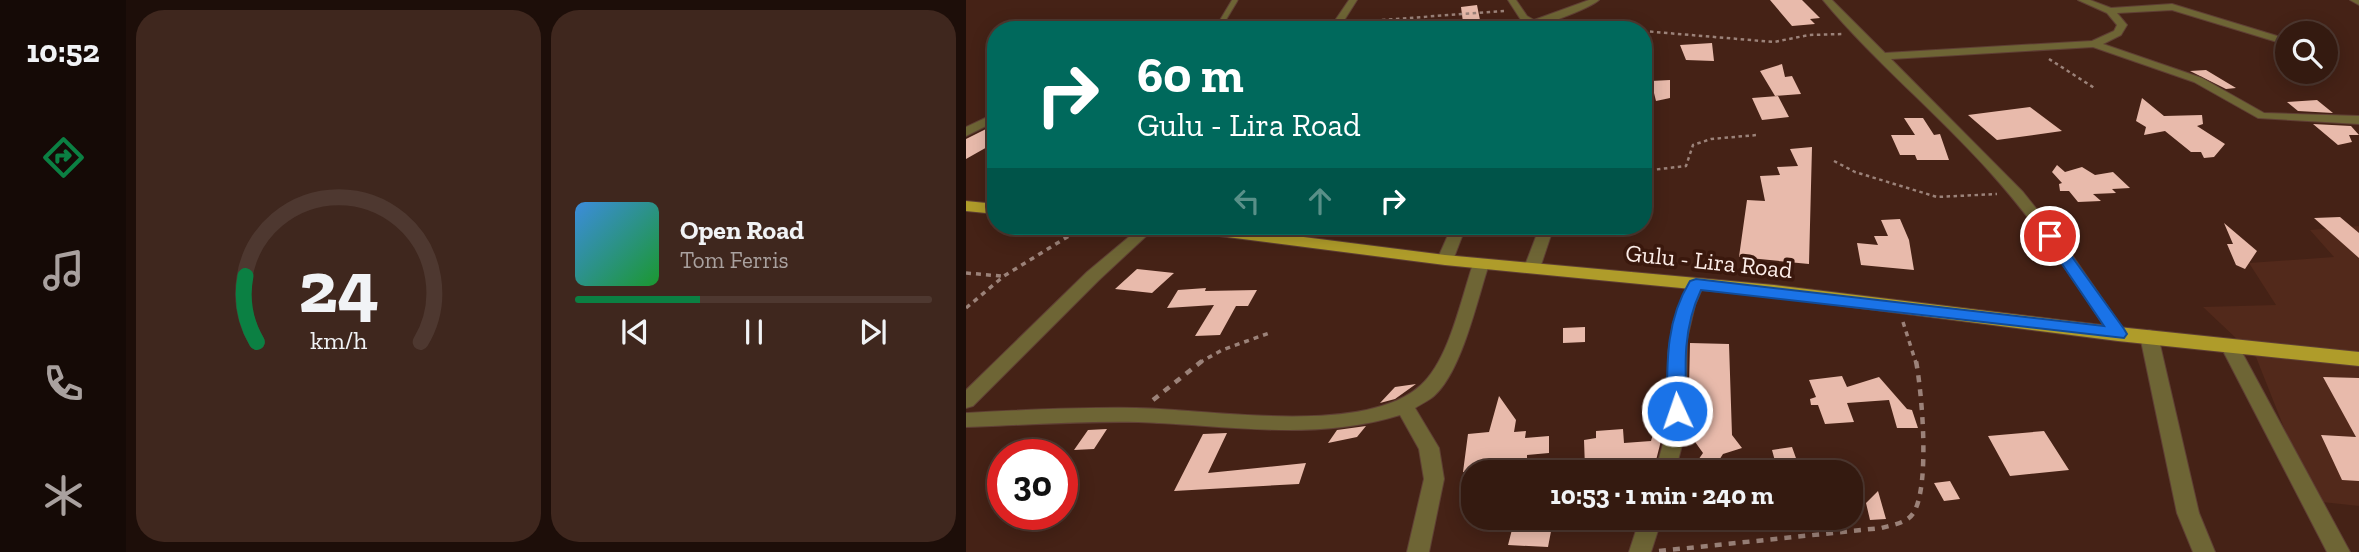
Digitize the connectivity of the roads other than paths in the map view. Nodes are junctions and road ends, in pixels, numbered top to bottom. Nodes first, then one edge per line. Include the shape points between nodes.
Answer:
1 (1235, 0) edge
2 (1353, 0) edge
3 (1512, 0) edge
4 (1595, 0) edge
5 (1827, 0) edge
6 (2082, 0) edge
7 (2110, 11) junction
8 (1222, 21) edge
9 (1340, 21) edge
10 (1525, 21) edge
11 (1548, 21) edge
12 (2275, 38) edge
13 (2094, 44) junction
14 (1882, 55) junction
15 (2359, 120) edge
16 (987, 121) edge
17 (966, 132) edge
18 (966, 206) edge
19 (987, 208) edge
20 (1140, 235) edge
21 (1250, 235) edge
22 (1455, 235) edge
23 (1544, 235) edge
24 (1445, 260) junction
25 (1481, 264) junction
26 (1532, 268) junction
27 (1696, 284) junction
28 (2118, 334) junction
29 (2149, 336) junction
30 (2229, 345) junction
31 (2359, 359) edge
32 (966, 401) edge
33 (1405, 408) junction
34 (966, 420) edge
35 (1668, 460) edge
36 (1647, 530) edge
37 (1418, 552) edge
38 (1640, 552) edge
39 (2204, 552) edge
40 (2339, 552) edge

1 - 8 lane
2 - 9 street
3 - 10 street
4 - 11 street
5 - 14 street
6 - 7 street
7 - 12 street via 2172,7
7 - 13 street via 2121,28
13 - 14 street
13 - 15 street via 2198,80 2262,116
14 - 28 street via 2020,197
16 - 17 street
18 - 19 main road
20 - 32 street
21 - 24 main road, Gulu - Lira Road
22 - 24 street
23 - 26 street
24 - 25 main road, Gulu - Lira Road
25 - 26 main road, Gulu - Lira Road
25 - 33 street via 1443,371
26 - 27 main road, Gulu - Lira Road
27 - 28 main road, Gulu - Lira Road
27 - 35 street via 1675,346 1677,422
28 - 29 main road, Gulu - Lira Road
29 - 30 main road, Gulu - Lira Road
29 - 39 street via 2188,513
30 - 31 main road, Gulu - Lira Road
30 - 40 street
33 - 34 street via 1277,425 1135,415
33 - 37 street via 1429,448 1434,479
36 - 38 street

